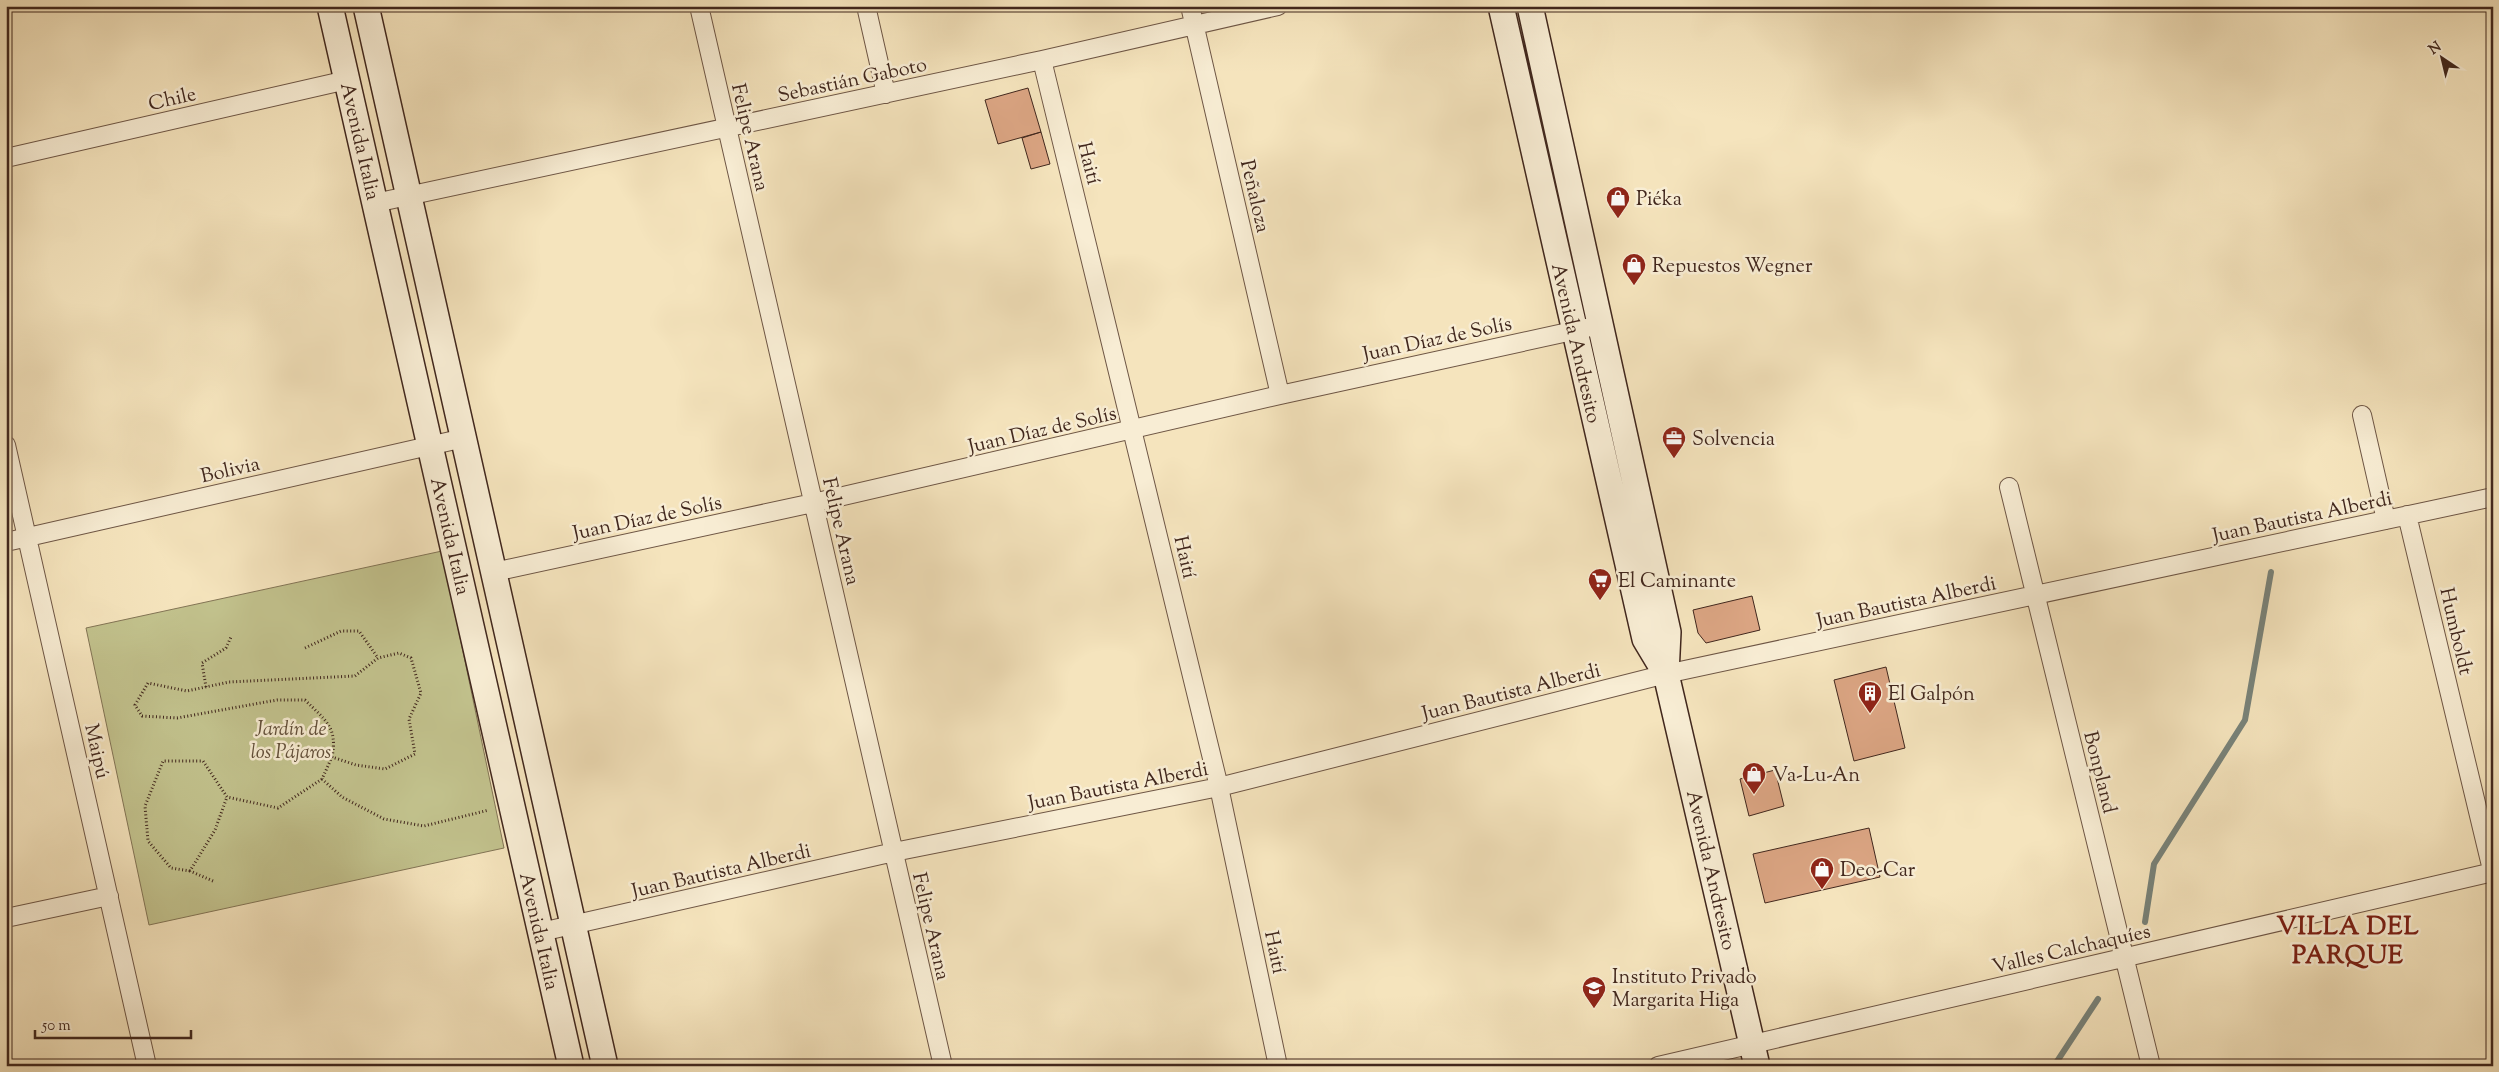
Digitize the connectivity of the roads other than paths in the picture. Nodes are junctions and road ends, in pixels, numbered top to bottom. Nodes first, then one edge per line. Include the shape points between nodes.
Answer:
1 (330, 6) edge
2 (366, 6) edge
3 (699, 6) edge
4 (866, 6) edge
5 (1190, 6) edge
6 (1278, 6) edge
7 (1500, 6) edge
8 (1530, 6) edge
9 (1194, 25) junction
10 (1042, 60) junction
11 (348, 80) junction
12 (886, 94) junction
13 (728, 128) junction
14 (6, 158) edge
15 (409, 195) junction
16 (375, 203) junction
17 (1600, 325) junction
18 (1574, 330) junction
19 (1280, 395) junction
20 (2362, 415) dead end
21 (1134, 430) junction
22 (464, 438) junction
23 (6, 445) edge
24 (430, 445) junction
25 (2009, 487) dead end
26 (2493, 497) edge
27 (813, 503) junction
28 (2407, 516) junction
29 (2386, 520) junction
30 (27, 538) junction
31 (6, 542) edge
32 (494, 572) junction
33 (2035, 595) junction
34 (1666, 674) junction
35 (1219, 787) junction
36 (894, 852) junction
37 (2493, 873) edge
38 (109, 896) junction
39 (6, 918) edge
40 (574, 926) junction
41 (541, 932) junction
42 (2125, 958) junction
43 (1754, 1055) edge
44 (148, 1066) edge
45 (571, 1066) edge
46 (606, 1066) edge
47 (943, 1066) edge
48 (1278, 1066) edge
49 (1658, 1066) edge
50 (2151, 1066) edge

1 - 11 main road, Avenida Italia
2 - 15 main road, Avenida Italia
3 - 13 street, Felipe Arana
4 - 12 street
5 - 9 street, Peñaloza
6 - 9 street, Sebastián Gaboto
7 - 18 main road, Avenida Andresito
8 - 17 main road, Avenida Andresito
9 - 10 street, Sebastián Gaboto
9 - 19 street, Peñaloza
10 - 12 street, Sebastián Gaboto
10 - 21 street, Haití
11 - 14 street, Chile
11 - 16 main road, Avenida Italia
12 - 13 street, Sebastián Gaboto
13 - 15 street, Sebastián Gaboto
13 - 27 street, Felipe Arana
15 - 16 street, Sebastián Gaboto
15 - 22 main road, Avenida Italia
16 - 24 main road, Avenida Italia
17 - 18 street, Juan Díaz de Solís
17 - 34 main road, Avenida Andresito via 1668,632
18 - 19 street, Juan Díaz de Solís
18 - 34 main road, Avenida Andresito via 1645,639
19 - 21 street, Juan Díaz de Solís
20 - 29 street
21 - 27 street, Juan Díaz de Solís
21 - 35 street, Haití
22 - 24 street, Bolivia
22 - 32 main road, Avenida Italia
23 - 30 street, Maipú
24 - 30 street, Bolivia
24 - 41 main road, Avenida Italia
25 - 33 street, Bonpland
26 - 28 street, Juan Bautista Alberdi
27 - 32 street, Juan Díaz de Solís
27 - 36 street, Felipe Arana
28 - 29 street, Juan Bautista Alberdi
28 - 37 street, Humboldt
29 - 33 street, Juan Bautista Alberdi
30 - 31 street, Bolivia
30 - 38 street, Maipú
32 - 40 main road, Avenida Italia
33 - 34 street, Juan Bautista Alberdi
33 - 42 street, Bonpland
34 - 35 street, Juan Bautista Alberdi
34 - 43 main road, Avenida Andresito
35 - 36 street, Juan Bautista Alberdi
35 - 48 street, Haití
36 - 40 street, Juan Bautista Alberdi
36 - 47 street, Felipe Arana
37 - 42 street, Valles Calchaquíes
38 - 39 street
38 - 44 street, Maipú
40 - 41 street, Juan Bautista Alberdi
40 - 46 main road, Avenida Italia
41 - 45 main road, Avenida Italia
42 - 43 street, Valles Calchaquíes
42 - 50 street, Bonpland
43 - 49 street, Valles Calchaquíes

